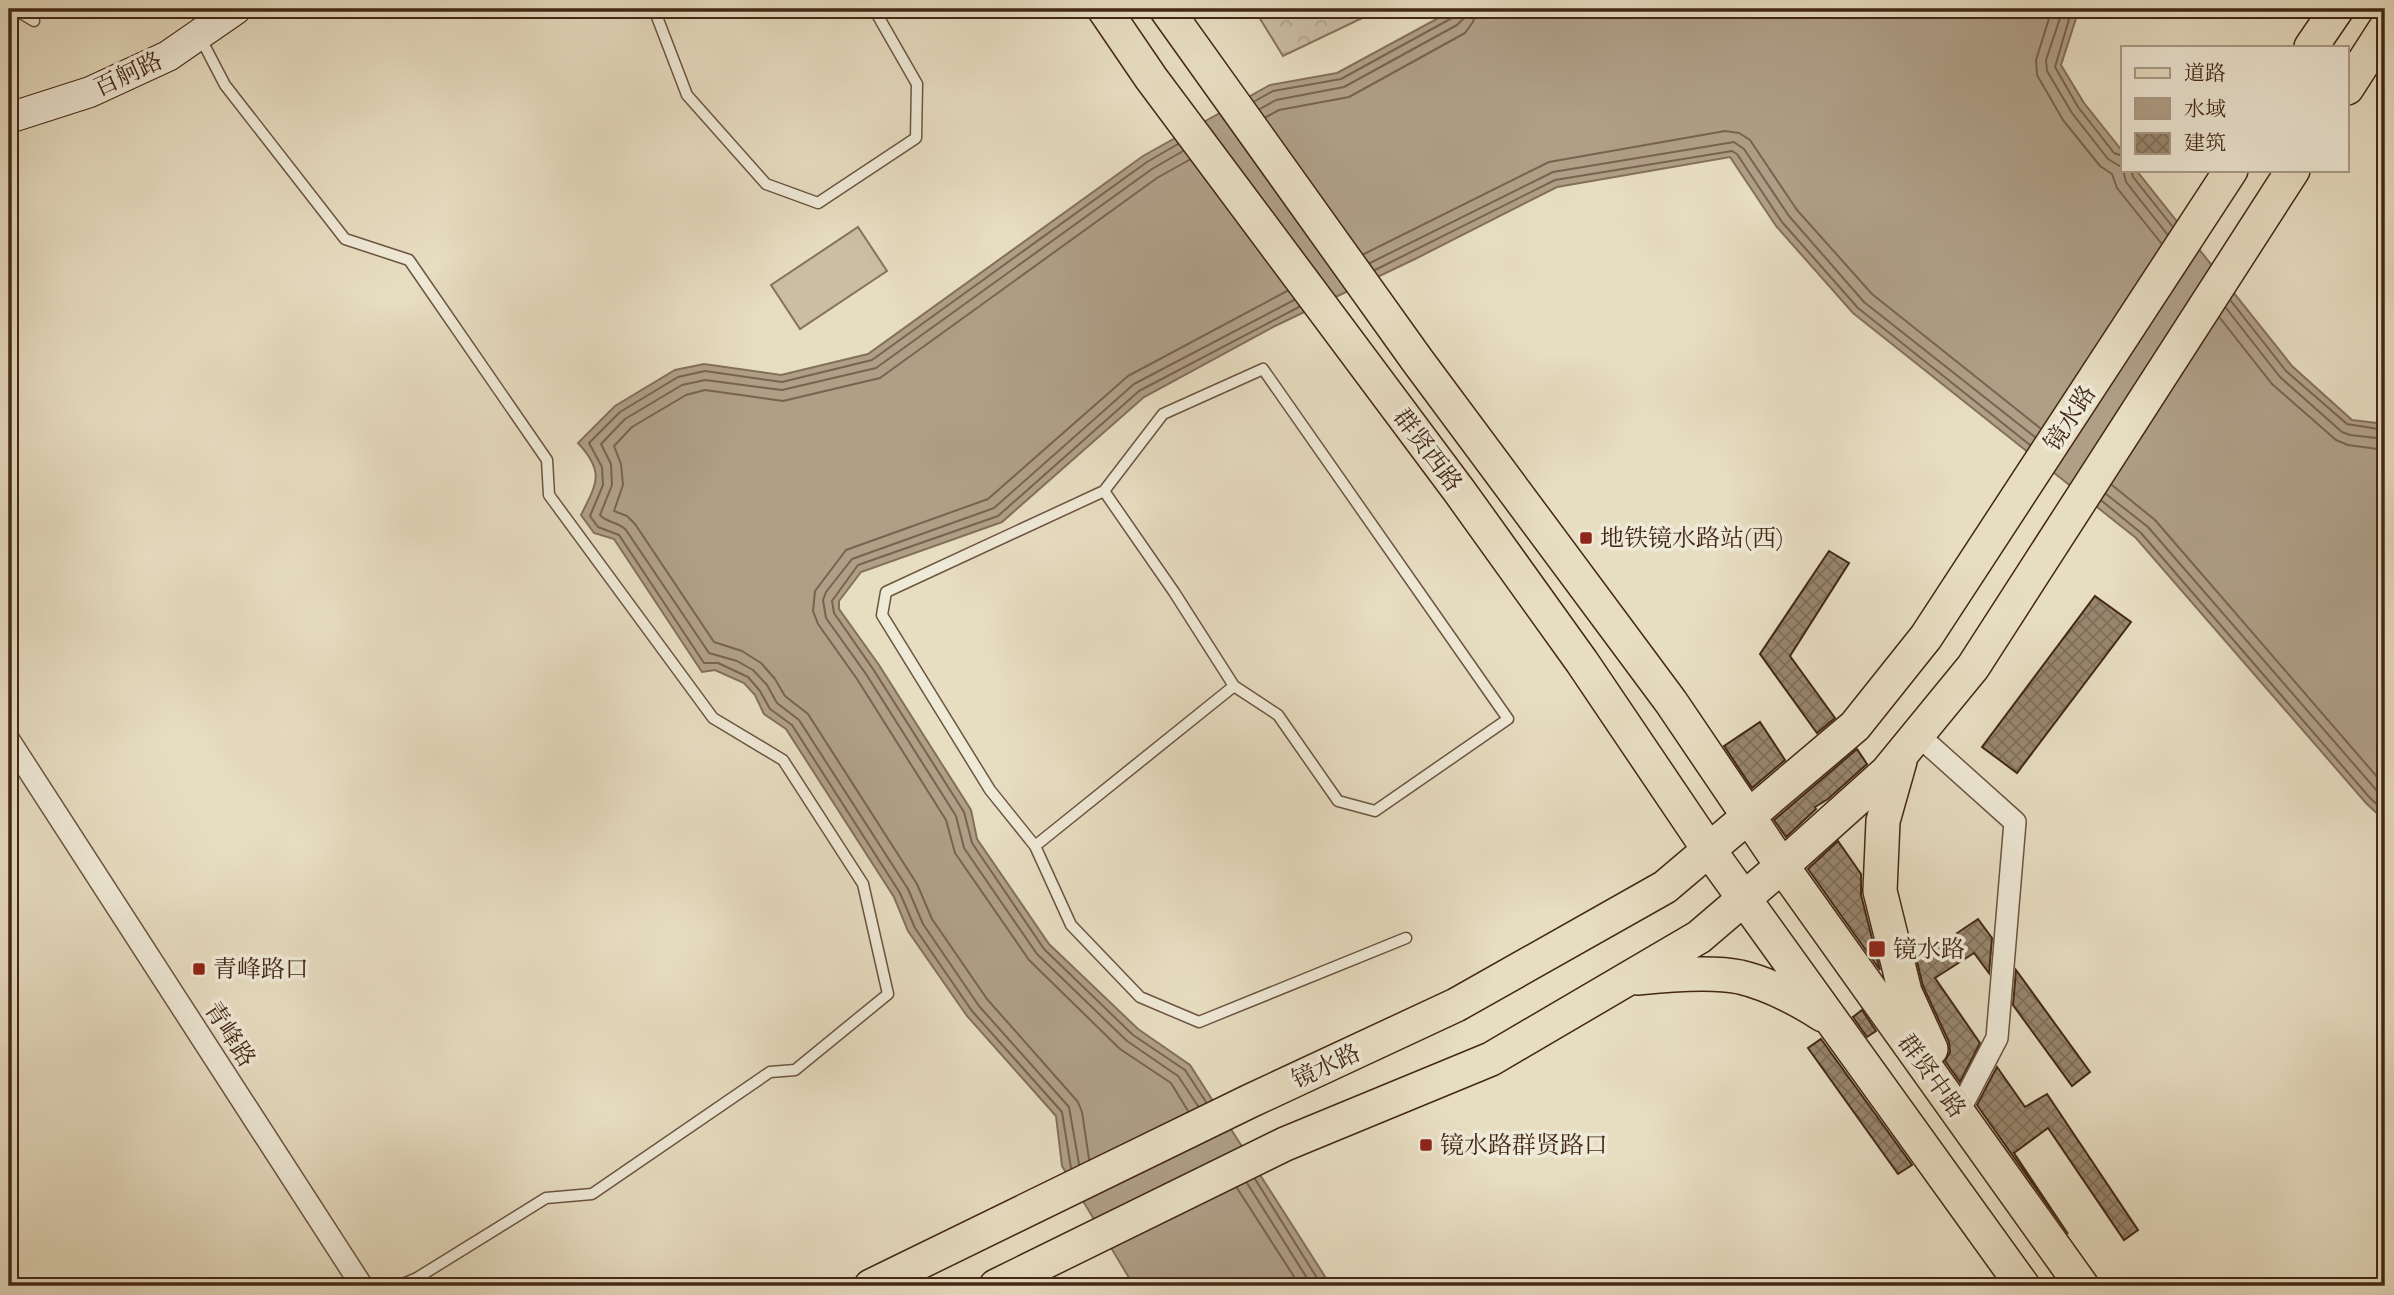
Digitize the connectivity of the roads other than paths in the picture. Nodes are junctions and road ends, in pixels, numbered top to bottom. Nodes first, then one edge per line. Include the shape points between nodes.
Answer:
1 (14, 9) edge
2 (236, 9) edge
3 (654, 9) edge
4 (874, 9) edge
5 (1104, 9) edge
6 (1166, 9) edge
7 (2337, 9) edge
8 (34, 21) dead end
9 (2385, 29) edge
10 (199, 34) junction
11 (2312, 46) edge
12 (2348, 86) edge
13 (9, 118) edge
14 (2292, 172) edge
15 (2225, 178) edge
16 (1104, 491) junction
17 (1234, 686) junction
18 (1910, 744) junction
19 (12, 751) edge
20 (1749, 817) junction
21 (1035, 846) junction
22 (1709, 850) junction
23 (1782, 866) junction
24 (1744, 897) junction
25 (1406, 938) dead end
26 (1628, 979) junction
27 (1833, 1022) junction
28 (1958, 1113) junction
29 (362, 1286) edge
30 (398, 1286) edge
31 (871, 1286) edge
32 (996, 1286) edge
33 (2023, 1286) edge
34 (2082, 1286) edge

1 - 8 lane
2 - 10 street, 百舸路
3 - 4 lane via 687,95 766,184 818,203 916,138 917,84
5 - 22 main road, 群贤西路 via 1460,492
6 - 20 main road, 群贤西路 via 1417,360 1671,702
7 - 11 main road
9 - 12 main road
10 - 13 street, 百舸路 via 168,55 90,92
10 - 30 lane via 225,85 345,239 409,260 547,460 549,495 713,718 783,760 863,884 888,994 795,1070 770,1072 592,1194 546,1198
14 - 18 main road via 1973,667
15 - 20 main road, 镜水路 via 1926,637 1855,726
16 - 17 lane
16 - 17 lane via 1163,414 1264,369 1508,719 1375,811 1338,801 1278,715
16 - 21 lane via 886,592 881,615 990,790
17 - 21 lane
18 - 23 main road via 1887,772
18 - 28 main road via 1883,821 1880,891 1905,992
18 - 28 street via 2015,822 1997,1038
19 - 29 street, 青峰路
20 - 22 main road, 镜水路
20 - 23 main road, 群贤西路
21 - 25 lane via 1071,925 1140,997 1199,1022
22 - 24 main road, 群贤西路
22 - 31 main road, 镜水路 via 1665,887 1456,1005
23 - 24 main road
23 - 28 main road, 群贤中路
24 - 26 main road via 1699,937
24 - 27 main road, 群贤中路
26 - 27 main road via 1674,974 1739,977 1796,998
26 - 32 main road via 1491,1059 1285,1144
27 - 33 main road, 群贤中路
28 - 34 main road, 群贤中路

